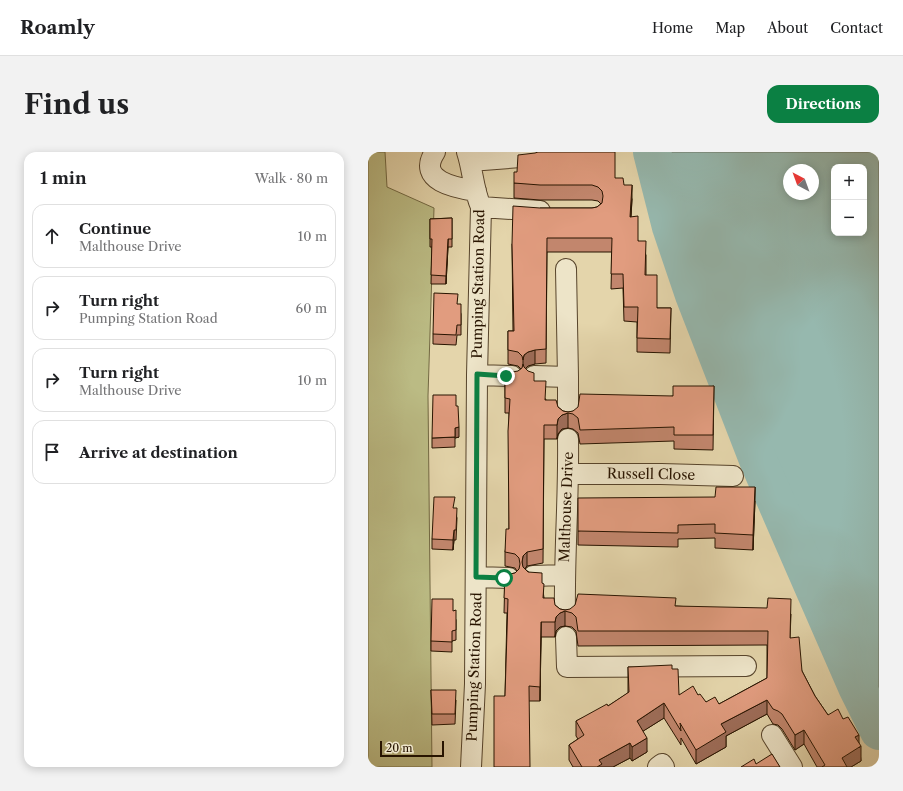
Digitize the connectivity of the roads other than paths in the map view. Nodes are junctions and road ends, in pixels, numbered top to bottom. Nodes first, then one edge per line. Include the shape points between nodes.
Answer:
1 (434, 152) edge
2 (542, 152) edge
3 (469, 157) edge
4 (478, 199) junction
5 (555, 211) edge
6 (566, 269) dead end
7 (477, 374) junction
8 (512, 376) edge
9 (534, 376) edge
10 (568, 377) junction
11 (568, 415) edge
12 (568, 439) dead end
13 (569, 474) junction
14 (733, 476) dead end
15 (564, 575) junction
16 (533, 576) edge
17 (476, 577) junction
18 (509, 578) edge
19 (565, 613) edge
20 (566, 637) dead end
21 (746, 666) dead end
22 (772, 735) dead end
23 (471, 767) edge
24 (658, 767) edge
25 (664, 767) edge
26 (792, 767) edge

1 - 4 street via 430,160 434,177 443,184
2 - 3 street via 534,156
3 - 4 street, Pumping Station Road
4 - 5 street
4 - 7 street, Pumping Station Road
6 - 10 street
7 - 8 street
7 - 17 street, Pumping Station Road
9 - 10 street
10 - 11 street
12 - 13 street, Malthouse Drive
13 - 14 street, Russell Close
13 - 15 street, Malthouse Drive
15 - 16 street, Malthouse Drive
15 - 19 street, Malthouse Drive
17 - 18 street
17 - 23 street, Pumping Station Road
20 - 21 street via 567,667
22 - 26 street
24 - 25 street via 662,764

